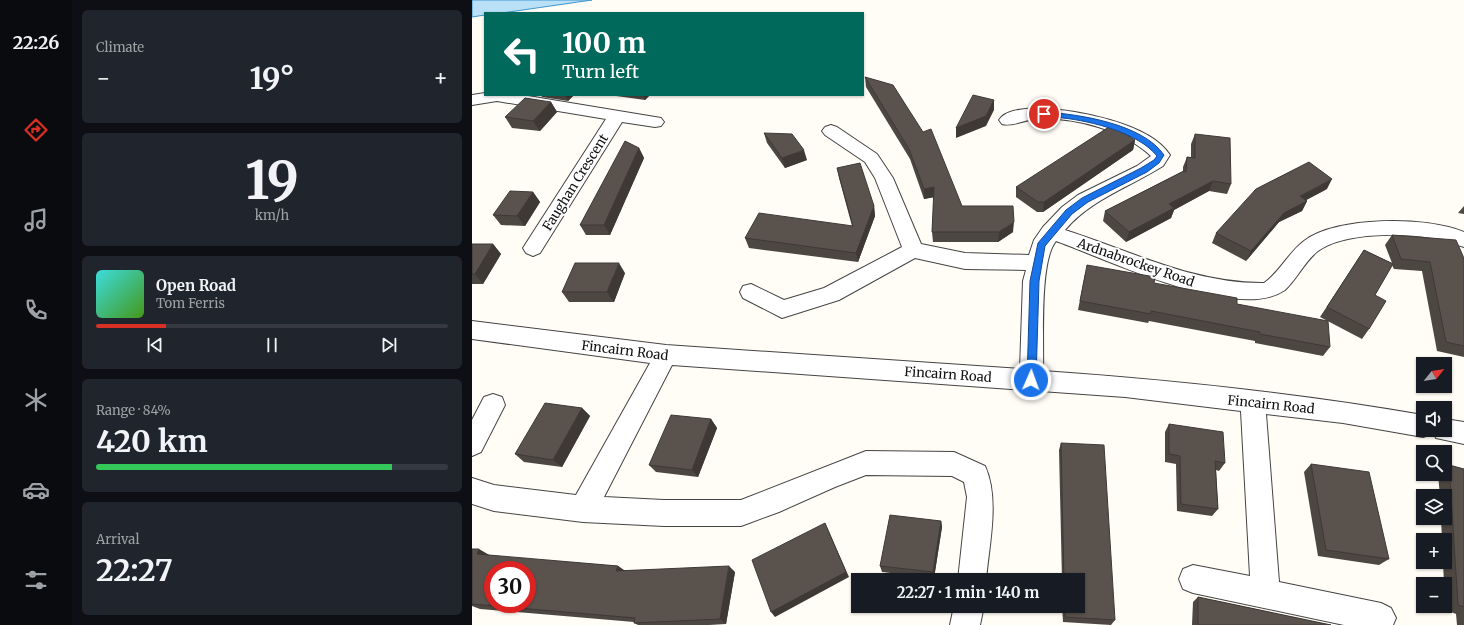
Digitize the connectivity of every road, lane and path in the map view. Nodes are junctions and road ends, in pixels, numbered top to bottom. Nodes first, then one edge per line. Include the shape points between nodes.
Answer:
1 (472, 100) edge
2 (617, 116) junction
3 (1008, 120) dead end
4 (655, 122) dead end
5 (831, 131) dead end
6 (1050, 232) junction
7 (1464, 240) edge
8 (533, 248) dead end
9 (913, 250) junction
10 (1038, 263) junction
11 (751, 292) dead end
12 (472, 330) edge
13 (666, 355) junction
14 (1031, 380) junction
15 (1253, 402) junction
16 (493, 405) dead end
17 (1416, 425) edge
18 (1452, 431) edge
19 (1464, 433) edge
20 (472, 444) edge
21 (472, 491) edge
22 (582, 509) junction
23 (973, 573) edge
24 (1193, 579) dead end
25 (1265, 594) junction
26 (968, 613) edge
27 (1381, 618) dead end
28 (965, 625) edge

1 - 2 street, Faughan Crescent via 497,96
2 - 4 street, Faughan Crescent
2 - 8 street, Faughan Crescent
3 - 6 street via 1023,115 1044,114 1093,121 1117,127 1137,137 1160,155 1157,162 1144,170 1085,200
5 - 9 street via 871,158 884,178
6 - 7 street, Ardnabrockey Road via 1184,281 1246,291 1266,291 1278,284 1312,245 1339,235 1390,228 1426,230
6 - 10 street via 1041,245
9 - 10 street via 966,262
9 - 11 street via 831,294 804,304 782,309
10 - 14 street via 1034,281
12 - 13 street, Fincairn Road
13 - 14 street, Fincairn Road
13 - 22 street
14 - 15 street, Fincairn Road via 1125,387
15 - 17 street, Fincairn Road via 1343,412
15 - 25 street
16 - 20 street
18 - 19 street
21 - 22 street via 494,498
22 - 23 street via 740,513 770,504 828,477 866,464 954,464 976,475 980,497
24 - 25 street
25 - 27 street
26 - 28 street

